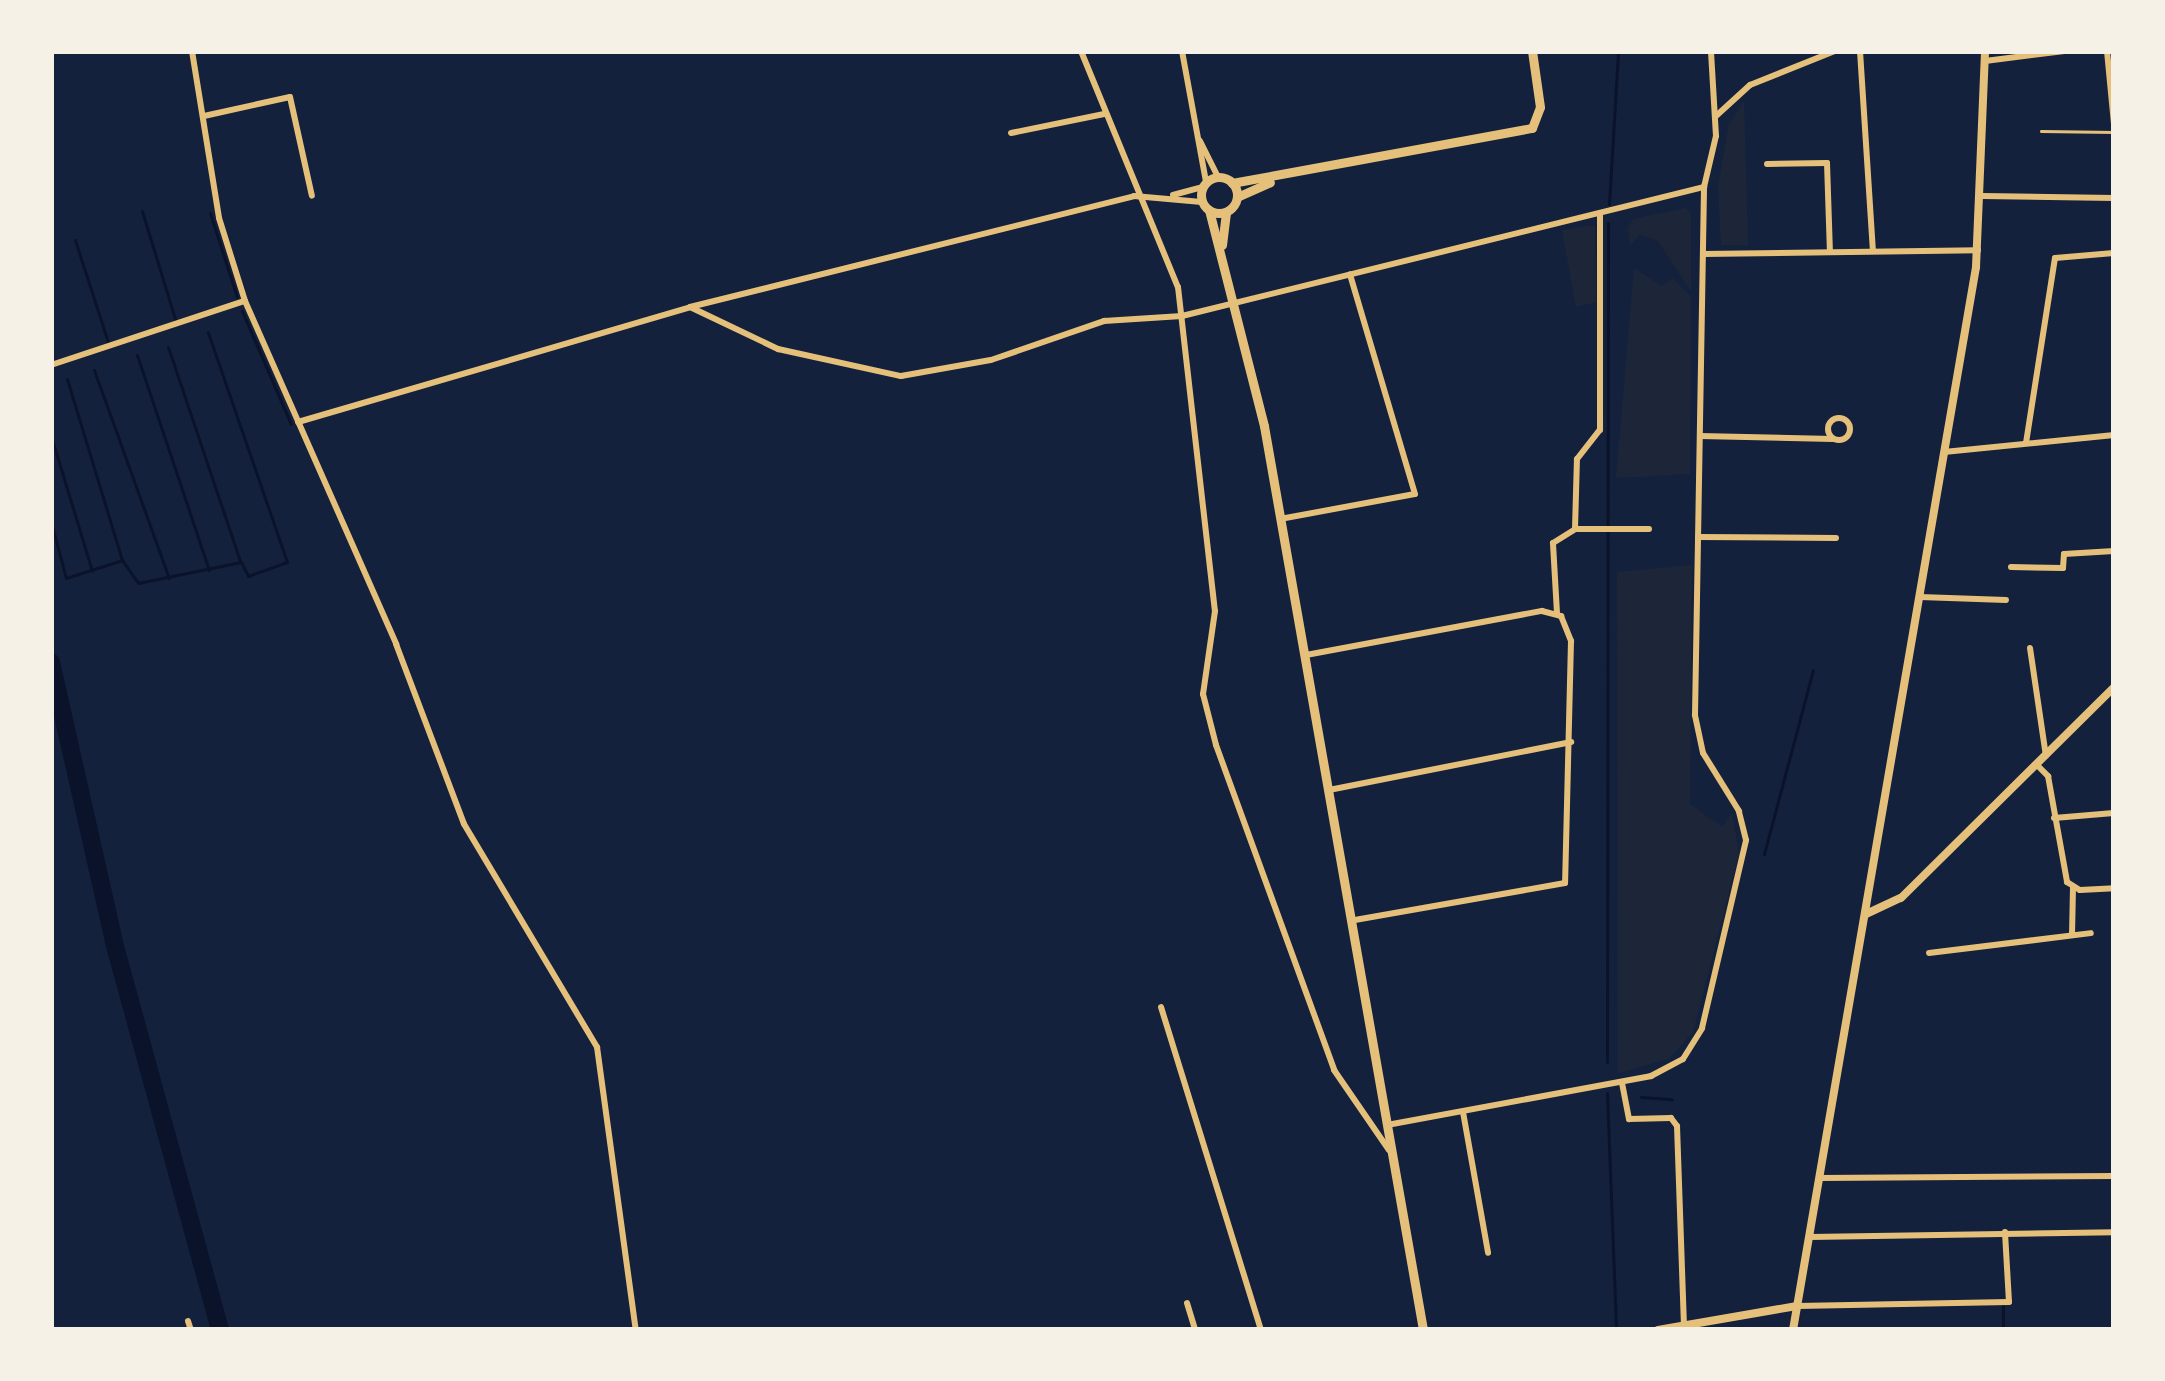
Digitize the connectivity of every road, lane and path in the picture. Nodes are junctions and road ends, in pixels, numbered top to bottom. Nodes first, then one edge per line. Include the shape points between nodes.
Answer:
1 (192, 51) edge
2 (1081, 51) edge
3 (1182, 51) edge
4 (1532, 51) edge
5 (1712, 51) edge
6 (1835, 51) edge
7 (1860, 51) edge
8 (2064, 51) edge
9 (2107, 51) edge
10 (1985, 56) edge
11 (1104, 114) junction
12 (204, 116) junction
13 (1716, 116) junction
14 (2114, 128) edge
15 (2041, 131) dead end
16 (1196, 133) junction
17 (1011, 134) dead end
18 (1767, 164) dead end
19 (1218, 177) junction
20 (1270, 182) junction
21 (1232, 183) junction
22 (1204, 184) junction
23 (1704, 188) junction
24 (312, 196) dead end
25 (1134, 196) junction
26 (1170, 196) junction
27 (1983, 196) junction
28 (1237, 197) junction
29 (2114, 198) edge
30 (1206, 206) junction
31 (1226, 212) junction
32 (1600, 216) junction
33 (1978, 250) junction
34 (1221, 251) junction
35 (1873, 251) junction
36 (1830, 252) junction
37 (2114, 253) edge
38 (1703, 254) junction
39 (1350, 274) junction
40 (245, 301) junction
41 (1232, 304) junction
42 (689, 307) junction
43 (1182, 316) junction
44 (51, 364) edge
45 (298, 422) junction
46 (2114, 435) edge
47 (1700, 436) junction
48 (1833, 439) dead end
49 (2026, 443) junction
50 (1942, 452) junction
51 (1280, 519) junction
52 (1578, 529) junction
53 (1649, 529) dead end
54 (1698, 536) junction
55 (1836, 538) dead end
56 (2114, 551) edge
57 (2011, 567) dead end
58 (1917, 597) junction
59 (2006, 600) dead end
60 (1557, 613) junction
61 (2030, 648) dead end
62 (1306, 655) junction
63 (2114, 687) edge
64 (1571, 742) junction
65 (2046, 756) junction
66 (2037, 765) junction
67 (1329, 790) junction
68 (2114, 813) edge
69 (2054, 818) junction
70 (2073, 888) junction
71 (2114, 888) edge
72 (1865, 914) junction
73 (1356, 920) junction
74 (2091, 933) dead end
75 (2072, 934) junction
76 (1929, 952) dead end
77 (1161, 1006) dead end
78 (1620, 1083) junction
79 (1463, 1112) junction
80 (1387, 1125) junction
81 (1391, 1153) junction
82 (2114, 1176) edge
83 (1819, 1178) junction
84 (2005, 1232) junction
85 (2114, 1232) edge
86 (1810, 1237) junction
87 (1488, 1252) dead end
88 (1187, 1303) dead end
89 (1797, 1306) junction
90 (1684, 1325) junction
91 (636, 1330) edge
92 (1195, 1330) edge
93 (1261, 1330) edge
94 (1423, 1330) edge
95 (1658, 1330) edge
96 (1793, 1330) edge

1 - 12 street
2 - 11 street
3 - 16 street
4 - 20 main road via 1540,106 1532,128
5 - 13 street
6 - 13 street via 1750,86
7 - 35 street
8 - 10 street
9 - 14 street
10 - 27 street
11 - 17 street
11 - 25 street
12 - 24 street via 290,97
12 - 40 street via 219,218
13 - 23 street
14 - 15 lane
16 - 19 street
16 - 22 street
18 - 36 street via 1827,163
19 - 21 main road
19 - 22 main road
20 - 21 main road
20 - 28 main road
21 - 28 main road
22 - 26 street
22 - 30 main road
23 - 32 street
23 - 38 street
25 - 26 street
25 - 42 street
25 - 43 street via 1178,286
26 - 30 street
27 - 29 street
27 - 33 street
28 - 31 main road
30 - 31 main road
30 - 34 main road
31 - 34 main road
32 - 39 street
32 - 52 street via 1600,430 1577,459
33 - 35 street
33 - 50 street
34 - 41 main road
35 - 36 street
36 - 38 street
37 - 49 street via 2055,258
38 - 47 street
39 - 41 street
39 - 51 street via 1415,494
40 - 44 street
40 - 45 street
41 - 43 street
41 - 51 main road
42 - 43 street via 778,349 890,376 992,360 1105,321
42 - 45 street
43 - 81 street via 1215,611 1203,694 1334,1070
45 - 91 street via 464,824 597,1047
46 - 49 street
47 - 48 street
47 - 54 street
49 - 50 street
50 - 58 street
51 - 62 main road
52 - 53 street
52 - 60 street via 1553,543
54 - 55 street
54 - 78 street via 1697,733 1739,812 1746,847 1700,1037 1668,1070
56 - 57 street via 2064,554 2063,568
58 - 59 street
58 - 72 street
60 - 62 street
60 - 64 street via 1571,641
61 - 65 street
62 - 67 main road
63 - 65 street
64 - 67 street
64 - 73 street via 1565,883
65 - 66 street
66 - 69 street via 2048,776
66 - 72 street via 1894,905
67 - 73 main road
68 - 69 street
69 - 70 street via 2062,873
70 - 71 street
70 - 75 street
72 - 83 street
73 - 80 main road
74 - 75 street
75 - 76 street
77 - 93 street
78 - 79 street
78 - 90 street via 1628,1119 1667,1118 1677,1126
79 - 80 street
79 - 87 street
80 - 81 main road
81 - 94 main road
82 - 83 street
83 - 86 street
84 - 85 street
84 - 86 street
84 - 89 street via 2008,1302
86 - 89 street
88 - 92 street
89 - 90 street
89 - 96 street
90 - 95 street

